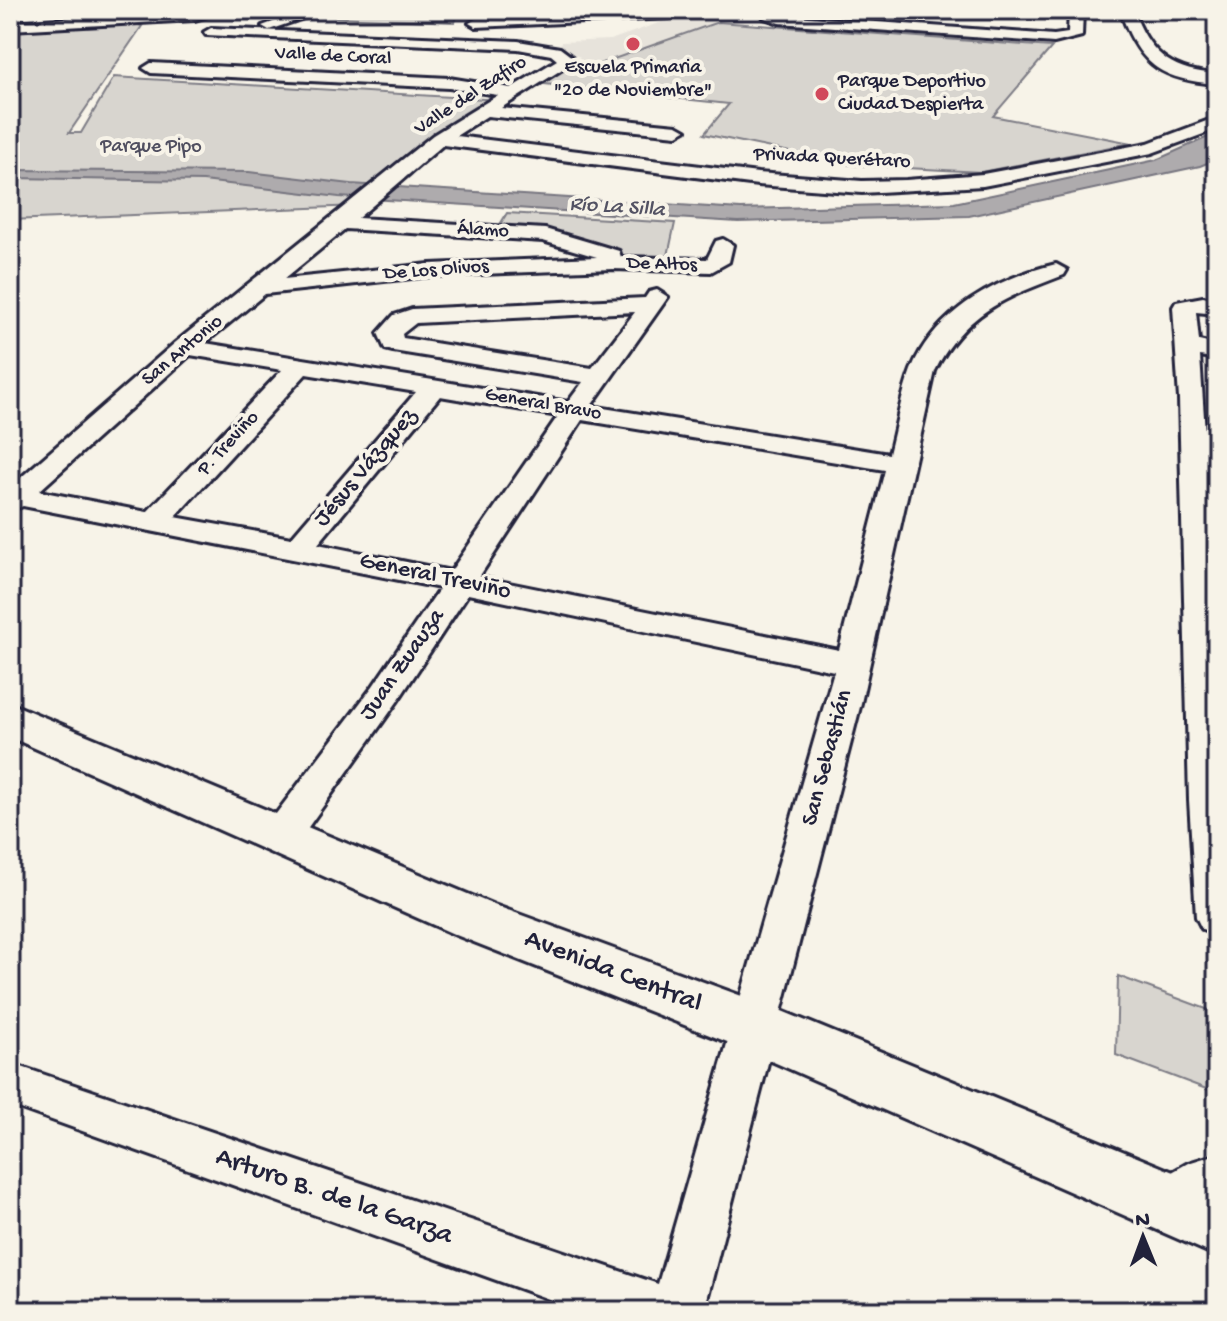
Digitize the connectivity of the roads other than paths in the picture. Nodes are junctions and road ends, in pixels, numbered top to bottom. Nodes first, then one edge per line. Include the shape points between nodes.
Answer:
1 (54, 10) edge
2 (221, 10) edge
3 (1076, 10) edge
4 (1137, 10) edge
5 (1190, 10) edge
6 (664, 12) edge
7 (1217, 13) edge
8 (325, 14) edge
9 (769, 14) edge
10 (828, 16) edge
11 (464, 17) edge
12 (17, 26) edge
13 (240, 33) junction
14 (616, 34) dead end
15 (208, 37) dead end
16 (518, 45) junction
17 (169, 53) dead end
18 (495, 57) dead end
19 (472, 70) dead end
20 (1217, 79) edge
21 (449, 83) junction
22 (513, 93) junction
23 (484, 111) junction
24 (1217, 122) edge
25 (677, 130) dead end
26 (435, 142) junction
27 (359, 206) joint
28 (340, 223) junction
29 (723, 245) dead end
30 (613, 263) junction
31 (1056, 270) dead end
32 (260, 288) junction
33 (1204, 306) edge
34 (1185, 345) junction
35 (185, 347) junction
36 (1217, 352) edge
37 (301, 365) junction
38 (599, 377) junction
39 (434, 387) junction
40 (1204, 402) edge
41 (575, 410) junction
42 (1205, 459) edge
43 (900, 464) junction
44 (13, 499) edge
45 (155, 521) junction
46 (298, 549) junction
47 (461, 582) junction
48 (1210, 602) edge
49 (853, 664) junction
50 (1210, 692) edge
51 (10, 719) edge
52 (1212, 801) edge
53 (280, 837) junction
54 (1217, 917) edge
55 (756, 1027) junction
56 (10, 1084) edge
57 (1217, 1178) edge
58 (1167, 1202) junction
59 (1217, 1223) edge
60 (658, 1311) edge
61 (677, 1311) edge

1 - 12 street
2 - 12 street
3 - 10 street via 1075,36 1068,38
4 - 20 street via 1129,16 1134,30 1158,65 1180,75
5 - 7 street
6 - 11 street
6 - 14 street
8 - 13 street
9 - 10 street
11 - 16 street via 466,30
13 - 15 street
13 - 16 street
16 - 18 street
16 - 22 street, Valle del Zafiro via 554,44 565,64
17 - 21 street, Valle de Coral via 151,68
19 - 21 street
21 - 22 street, Valle de Coral
22 - 23 street, Valle del Zafiro
23 - 25 street
23 - 26 street, Valle del Zafiro
24 - 26 street, Privada Querétaro via 1152,148 983,180 906,186 758,179
26 - 27 street, Valle del Zafiro
27 - 28 street, San Antonio
28 - 30 street, Álamo via 545,235 604,251 615,257
28 - 32 street, San Antonio
29 - 30 street, De Altos via 718,262 711,266
30 - 32 street, De Los Olivos via 430,270
31 - 43 street, San Sebastián via 993,295 941,334 923,371
32 - 35 street, San Antonio
33 - 34 street via 1184,307
34 - 36 street
34 - 40 street
35 - 37 street, General Bravo
35 - 44 street, San Antonio
37 - 39 street, General Bravo
37 - 45 street, P. Treviño
38 - 38 street, Juan Zuauza via 654,301 412,316 390,333 393,344
38 - 41 street, Juan Zuauza
39 - 41 street, General Bravo
39 - 46 street, Jésus Vázquez
40 - 42 street
41 - 43 street, General Bravo
41 - 47 street, Juan Zuauza
42 - 48 street
43 - 49 street, San Sebastián
44 - 45 street, General Treviño
45 - 46 street, General Treviño
46 - 47 street, General Treviño
47 - 49 street, General Treviño
47 - 53 street, Juan Zuauza
48 - 50 street
49 - 55 street, San Sebastián
50 - 52 street
51 - 53 main road, Avenida Central
52 - 54 street
53 - 55 main road, Avenida Central via 475,920
55 - 58 main road, Avenida Central
55 - 61 street, San Sebastián
56 - 60 street, Arturo B. de la Garza
57 - 58 street
58 - 59 main road, Avenida Central

